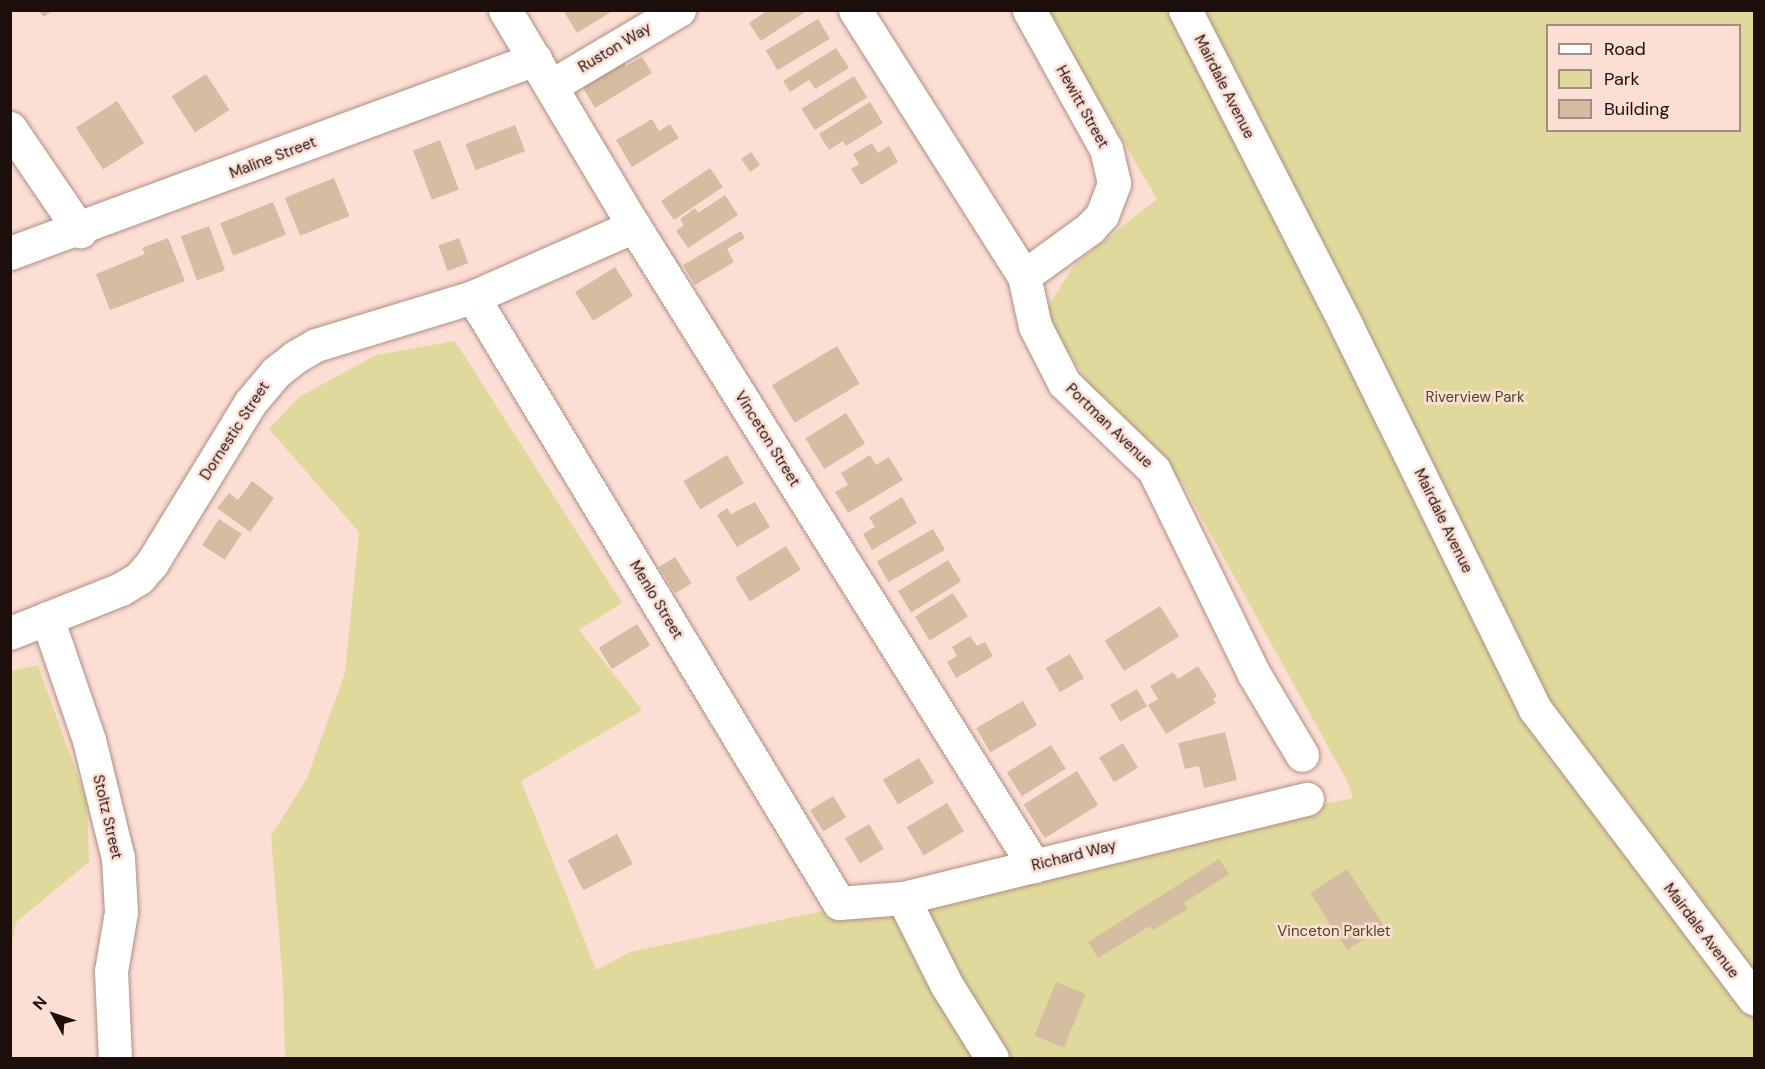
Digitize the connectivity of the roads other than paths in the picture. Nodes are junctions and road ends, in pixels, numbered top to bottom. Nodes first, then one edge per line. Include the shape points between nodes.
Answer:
1 (505, 10) edge
2 (679, 10) edge
3 (855, 10) edge
4 (1029, 10) edge
5 (1185, 10) edge
6 (543, 72) junction
7 (10, 128) edge
8 (634, 226) junction
9 (80, 231) junction
10 (10, 253) edge
11 (1024, 276) junction
12 (473, 297) junction
13 (47, 618) junction
14 (10, 633) edge
15 (1302, 755) dead end
16 (1307, 799) dead end
17 (1034, 866) junction
18 (903, 898) junction
19 (839, 903) joint
20 (1755, 999) edge
21 (115, 1059) edge
22 (992, 1059) edge

1 - 6 street, Vinceton Street
2 - 6 street, Ruston Way
3 - 11 street, Portman Avenue
4 - 11 street, Hewitt Street via 1106,149 1114,183 1102,215 1090,228
5 - 20 street, Mairdale Avenue via 1535,709
6 - 8 street, Vinceton Street
6 - 9 street, Maline Street
7 - 9 street
8 - 12 street, Dornestic Street
8 - 17 street, Vinceton Street
9 - 10 street, Maline Street
11 - 15 street, Portman Avenue via 1047,356 1064,383 1154,470 1248,663
12 - 13 street, Dornestic Street via 316,345 295,357 276,372 250,403 146,571 121,589
12 - 19 street, Menlo Street
13 - 14 street, Dornestic Street
13 - 21 street, Stoltz Street via 89,740 118,858 121,912 111,971
16 - 17 street, Richard Way
17 - 18 street, Richard Way
18 - 19 street, Richard Way
18 - 22 street via 945,984

